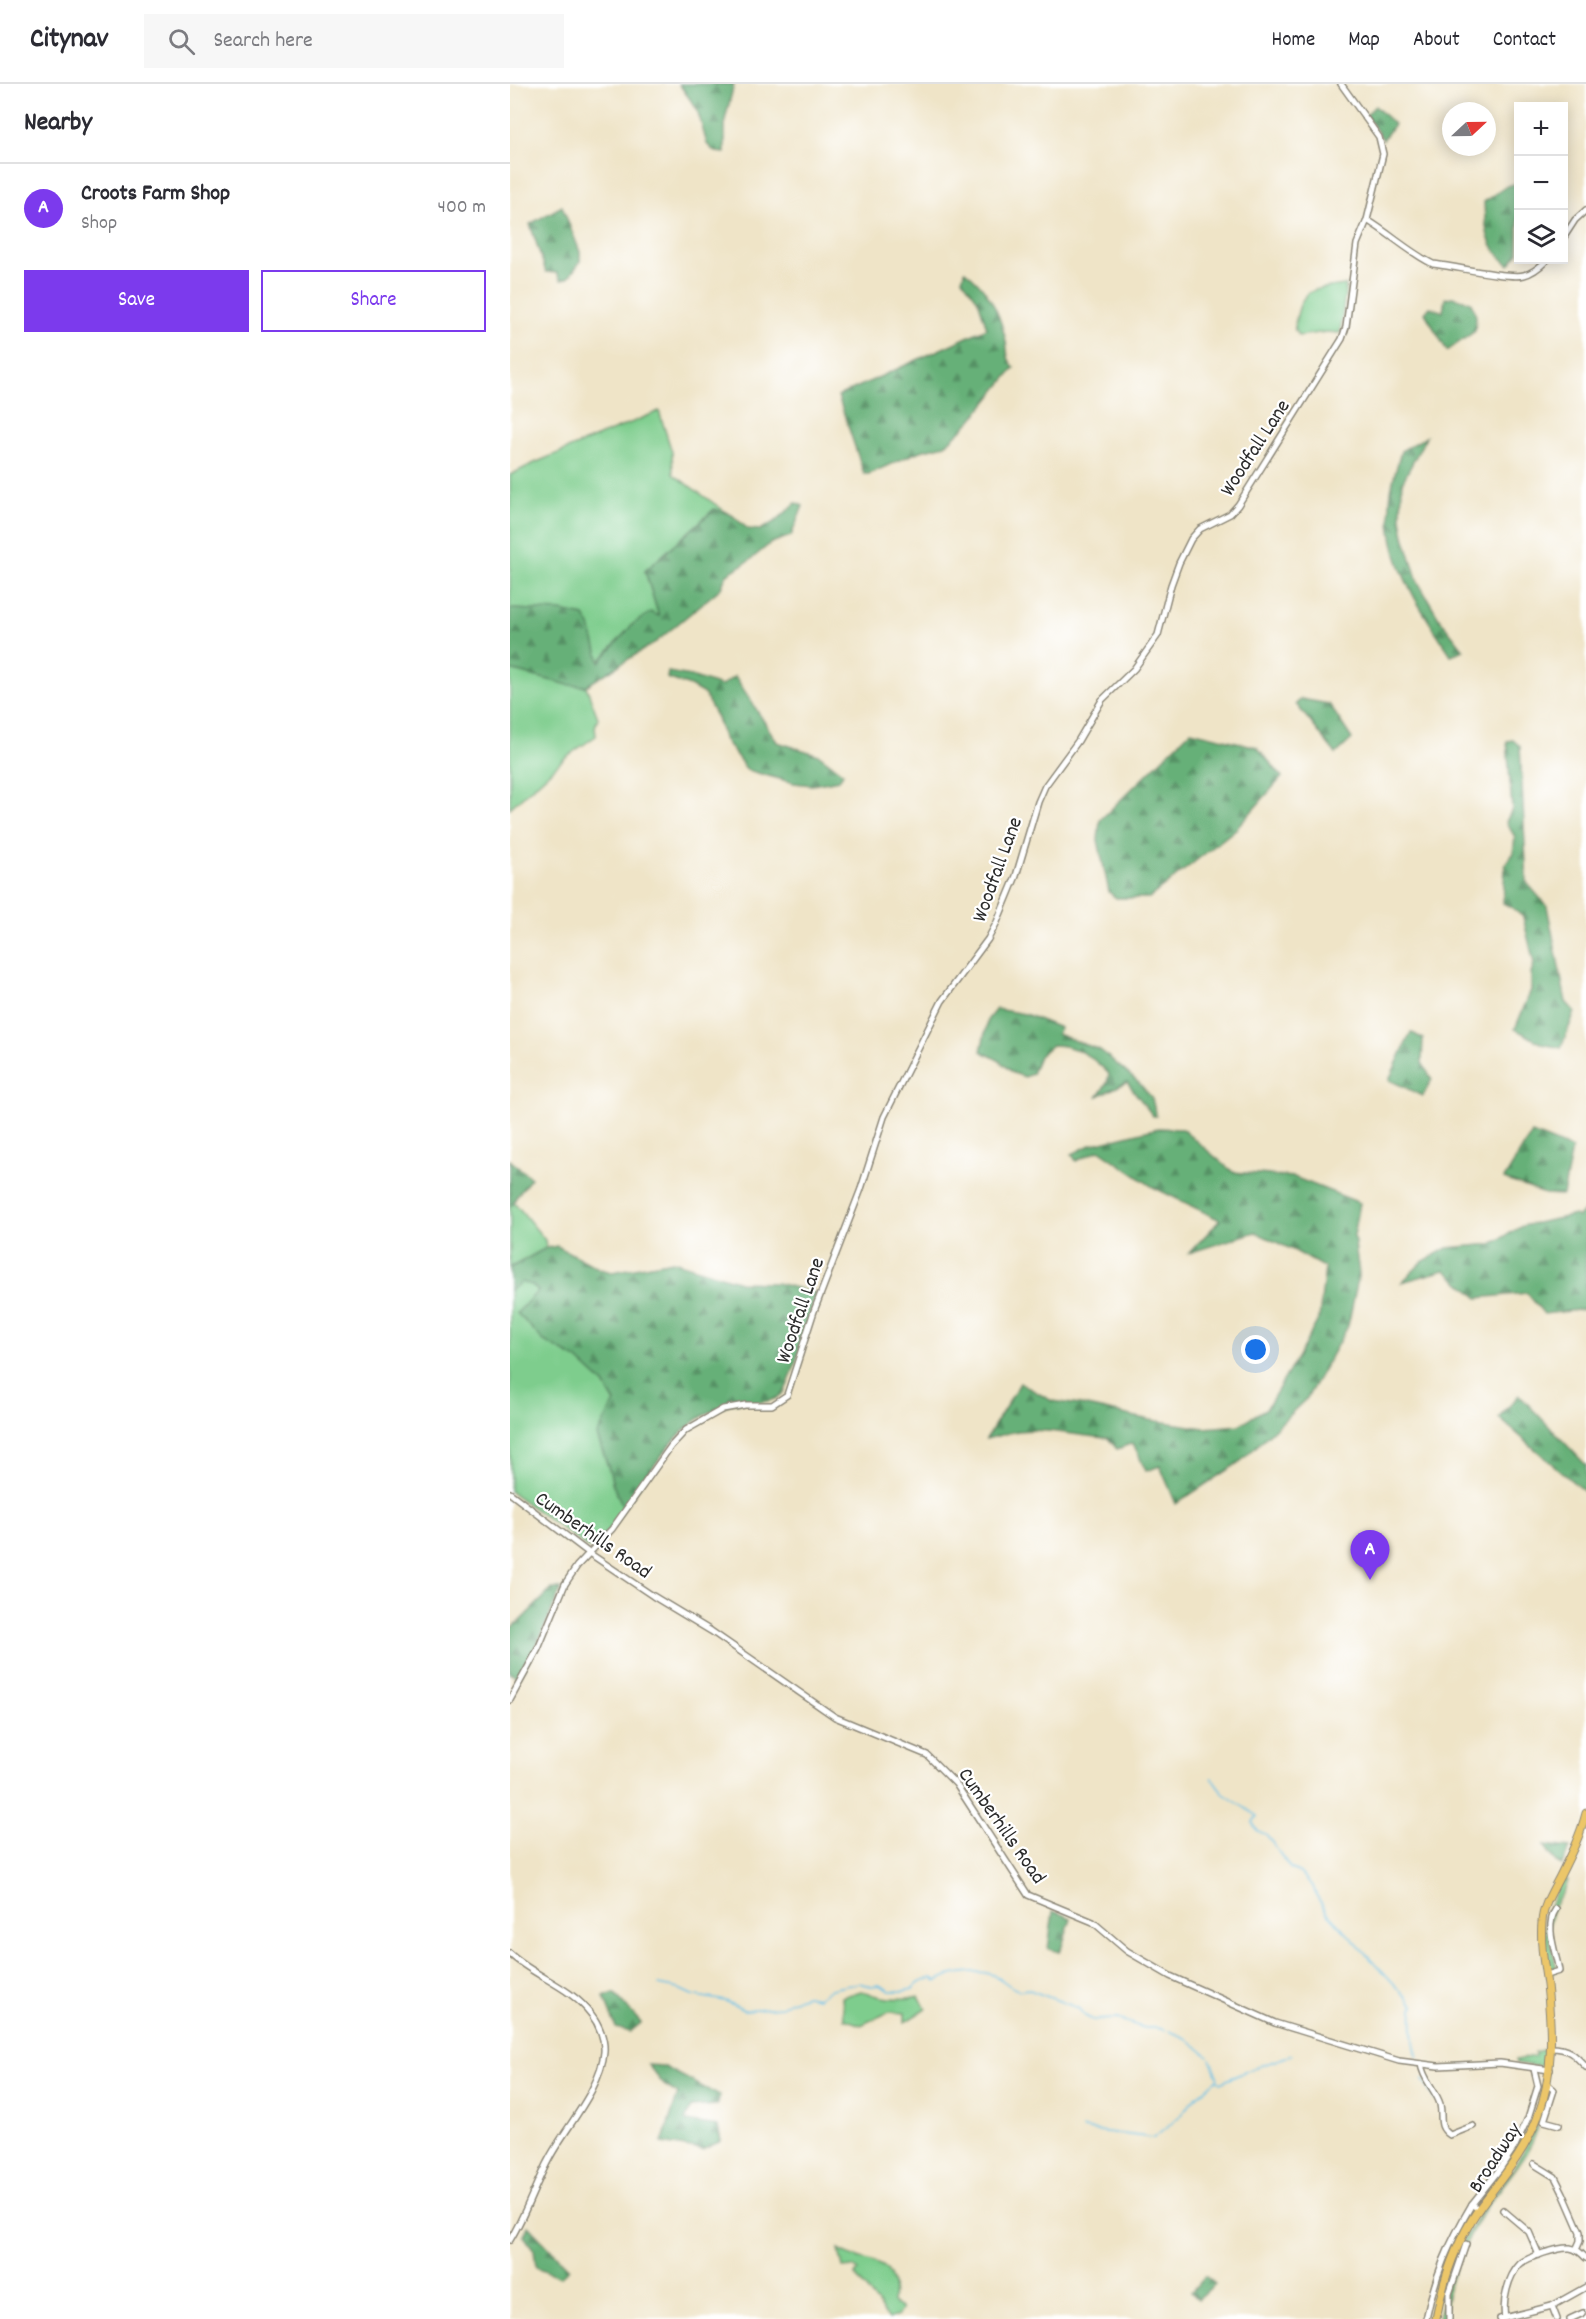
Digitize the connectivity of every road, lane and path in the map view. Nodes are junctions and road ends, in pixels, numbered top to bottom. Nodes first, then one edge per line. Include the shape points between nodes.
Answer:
1 (1341, 84) edge
2 (1586, 210) edge
3 (1367, 220) junction
4 (1568, 230) edge
5 (1542, 264) edge
6 (510, 1493) edge
7 (589, 1553) junction
8 (510, 1700) edge
9 (1586, 1813) edge
10 (1556, 1910) dead end
11 (510, 1954) edge
12 (1546, 1975) junction
13 (1551, 2048) junction
14 (1421, 2064) junction
15 (1586, 2067) edge
16 (1534, 2068) junction
17 (1550, 2070) junction
18 (1547, 2084) junction
19 (1532, 2121) junction
20 (1559, 2125) dead end
21 (1473, 2126) dead end
22 (1534, 2164) dead end
23 (1472, 2204) junction
24 (1479, 2210) junction
25 (1503, 2210) dead end
26 (510, 2240) edge
27 (1466, 2244) dead end
28 (1576, 2250) junction
29 (1539, 2255) junction
30 (1586, 2258) edge
31 (1586, 2287) edge
32 (1552, 2306) junction
33 (1583, 2313) dead end
34 (1503, 2318) edge
35 (1426, 2319) edge
36 (1436, 2319) edge
37 (1449, 2319) edge
38 (1557, 2319) edge
39 (1570, 2319) edge

1 - 3 street, Woodfall Lane via 1381,142 1383,154
2 - 4 street
3 - 5 street via 1433,264 1508,276 1522,276
3 - 7 street, Woodfall Lane via 1357,244 1342,339 1238,505 1191,539 1171,585 1158,635 1134,669 1095,709 1078,741 1045,786 1016,876 988,939 942,1001 884,1117 787,1395 772,1405 731,1407 686,1430 670,1446 612,1529
6 - 7 street, Cumberhills Road
7 - 8 street, Woodfall Lane via 565,1584 538,1648
7 - 14 street, Cumberhills Road via 835,1717 927,1755 957,1784 1028,1895 1093,1923 1127,1951 1170,1976 1275,2023 1367,2052
9 - 12 main road, Broadway via 1543,1913
10 - 12 street via 1552,1932 1559,1971
11 - 26 street via 582,2003 597,2023 604,2052 594,2084 548,2159
12 - 13 main road, Broadway
13 - 15 street via 1570,2051
13 - 17 main road, Broadway
14 - 16 street, Cumberhills Road via 1500,2063
14 - 21 street via 1440,2105 1444,2131 1450,2135
16 - 17 street, Cumberhills Road
16 - 19 street, Broadway via 1538,2086
17 - 18 main road, Broadway
18 - 19 main road, Broadway
18 - 20 street, Broadway via 1554,2090 1544,2121
19 - 23 street, Broadway
19 - 24 main road, Broadway via 1516,2161
22 - 28 street via 1554,2177 1563,2193 1580,2232
23 - 24 street, Broadway
23 - 35 street, Broadway via 1440,2265
24 - 36 main road, Broadway via 1453,2255
25 - 29 street via 1529,2232
27 - 37 street via 1449,2294
28 - 29 street via 1564,2248
28 - 30 street
29 - 34 street via 1525,2260 1515,2271
31 - 32 street
32 - 34 street
32 - 38 street
33 - 39 street

